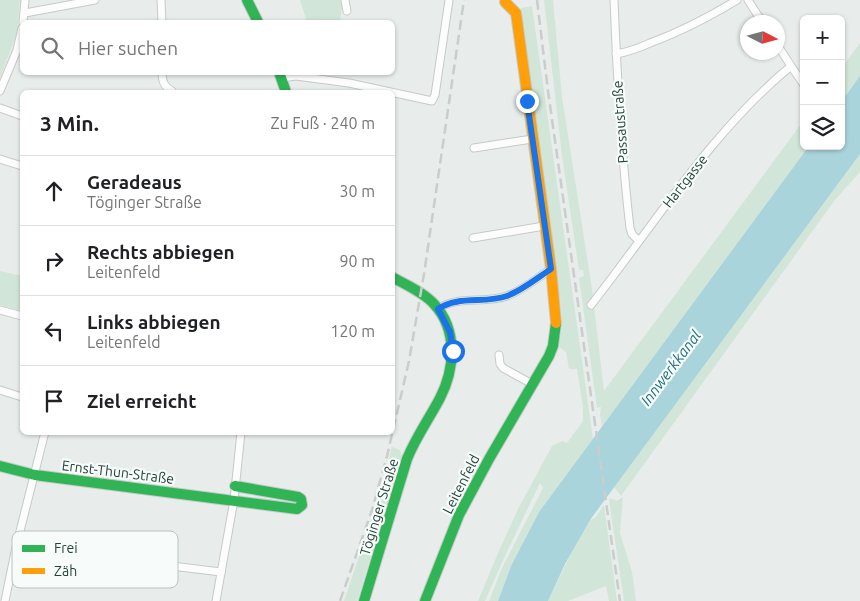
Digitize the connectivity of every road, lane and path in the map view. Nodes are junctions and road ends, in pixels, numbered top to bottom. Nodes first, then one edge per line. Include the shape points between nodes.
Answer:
1 (25, 0) edge
2 (95, 0) edge
3 (161, 0) edge
4 (247, 0) edge
5 (345, 0) edge
6 (449, 0) edge
7 (614, 0) edge
8 (737, 0) edge
9 (748, 0) edge
10 (505, 2) dead end
11 (347, 10) dead end
12 (25, 13) junction
13 (758, 15) edge
14 (24, 20) edge
15 (162, 20) edge
16 (257, 20) edge
17 (20, 35) edge
18 (616, 54) junction
19 (785, 57) edge
20 (791, 66) junction
21 (162, 75) edge
22 (280, 75) edge
23 (800, 79) edge
24 (169, 90) edge
25 (285, 90) edge
26 (381, 90) edge
27 (0, 91) edge
28 (395, 93) edge
29 (0, 108) edge
30 (20, 115) edge
31 (532, 139) junction
32 (474, 148) dead end
33 (0, 159) edge
34 (20, 165) edge
35 (544, 226) junction
36 (473, 238) dead end
37 (639, 241) junction
38 (551, 269) junction
39 (395, 279) edge
40 (590, 305) dead end
41 (438, 309) junction
42 (0, 310) edge
43 (20, 315) edge
44 (498, 355) dead end
45 (532, 384) junction
46 (0, 390) edge
47 (20, 396) edge
48 (44, 435) edge
49 (241, 435) edge
50 (0, 466) edge
51 (35, 475) junction
52 (235, 486) junction
53 (234, 500) junction
54 (20, 531) edge
55 (12, 567) edge
56 (178, 567) edge
57 (221, 572) junction
58 (5, 601) edge
59 (216, 601) edge
60 (364, 601) edge
61 (425, 601) edge

1 - 12 street
2 - 12 street
3 - 15 street
4 - 16 street
5 - 11 street
6 - 28 street via 435,96 432,101
7 - 18 street, Passaustraße
8 - 18 street via 664,38
9 - 13 street
10 - 31 street, Leitenfeld via 516,13
12 - 14 street
17 - 27 street
18 - 37 street, Passaustraße via 630,228
19 - 20 street
20 - 23 street
20 - 37 street, Hartgasse via 740,114
21 - 24 street
22 - 25 street
22 - 26 street
29 - 30 street
31 - 32 street
31 - 35 street, Leitenfeld
33 - 34 street
35 - 36 street
35 - 38 street, Leitenfeld
37 - 40 street, Hartgasse
38 - 41 street via 507,296 456,301
38 - 45 street, Leitenfeld via 556,337
39 - 41 street, Töginger Straße via 426,297
41 - 60 street, Töginger Straße via 450,332 450,374 406,460
42 - 43 street
44 - 45 street via 503,368
45 - 61 street, Leitenfeld via 459,515
46 - 47 street
48 - 51 street
49 - 52 street
50 - 51 street, Ernst-Thun-Straße
51 - 53 street, Ernst-Thun-Straße
51 - 54 street
52 - 53 street
52 - 53 street, Ernst-Thun-Straße via 298,497 302,502 297,509
53 - 57 street
55 - 58 street
56 - 57 street
57 - 59 street

